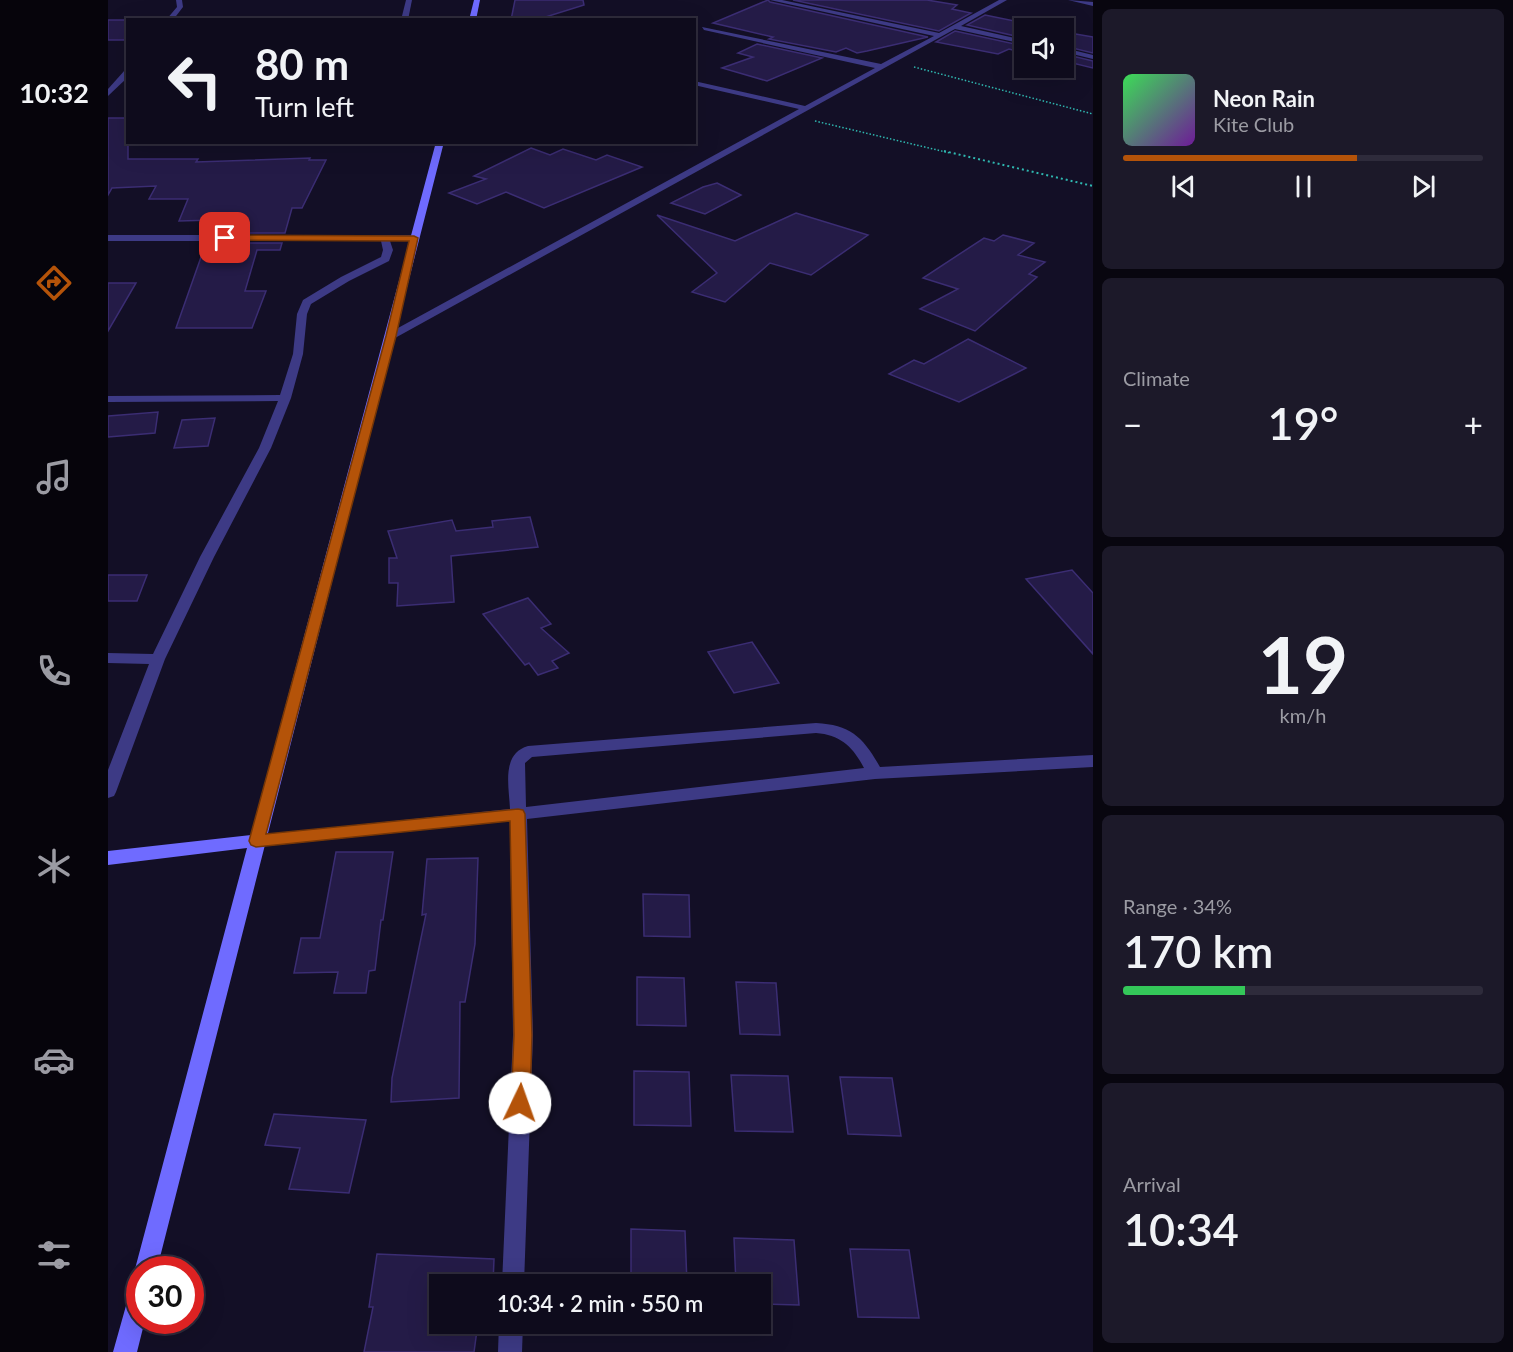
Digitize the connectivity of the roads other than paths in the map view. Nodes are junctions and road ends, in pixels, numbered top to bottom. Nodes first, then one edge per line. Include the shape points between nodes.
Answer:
1 (179, 0) edge
2 (409, 0) edge
3 (477, 0) edge
4 (773, 0) edge
5 (1004, 0) edge
6 (1071, 0) edge
7 (1093, 4) edge
8 (171, 18) edge
9 (404, 18) edge
10 (472, 18) edge
11 (954, 27) junction
12 (704, 28) dead end
13 (940, 35) junction
14 (1014, 40) edge
15 (1074, 52) edge
16 (1093, 57) edge
17 (883, 67) junction
18 (126, 74) edge
19 (696, 83) edge
20 (108, 94) edge
21 (804, 108) junction
22 (439, 144) edge
23 (108, 238) edge
24 (385, 238) junction
25 (414, 238) junction
26 (391, 336) junction
27 (285, 398) junction
28 (108, 399) edge
29 (108, 658) edge
30 (158, 659) junction
31 (1093, 761) edge
32 (875, 773) junction
33 (108, 792) edge
34 (518, 814) junction
35 (256, 841) junction
36 (108, 858) edge
37 (149, 1256) edge
38 (513, 1274) edge
39 (130, 1334) edge
40 (511, 1334) edge
41 (125, 1352) edge
42 (510, 1352) edge

1 - 8 street via 180,7
2 - 9 street
3 - 10 main road
4 - 13 street
5 - 11 street
6 - 7 street
11 - 13 street
11 - 14 street
12 - 17 street
13 - 17 street
15 - 16 street
17 - 21 street
18 - 20 street
19 - 21 street
21 - 26 street
22 - 25 main road
23 - 24 street
24 - 25 street
24 - 27 street via 386,259 307,302
25 - 26 main road
26 - 35 main road
27 - 28 street
27 - 30 street
29 - 30 street
30 - 33 street
31 - 32 street
32 - 34 street
32 - 34 street via 847,733 826,728 528,752 517,763
34 - 35 street
34 - 38 street via 523,1035
35 - 36 main road
35 - 37 main road
39 - 41 main road
40 - 42 street

